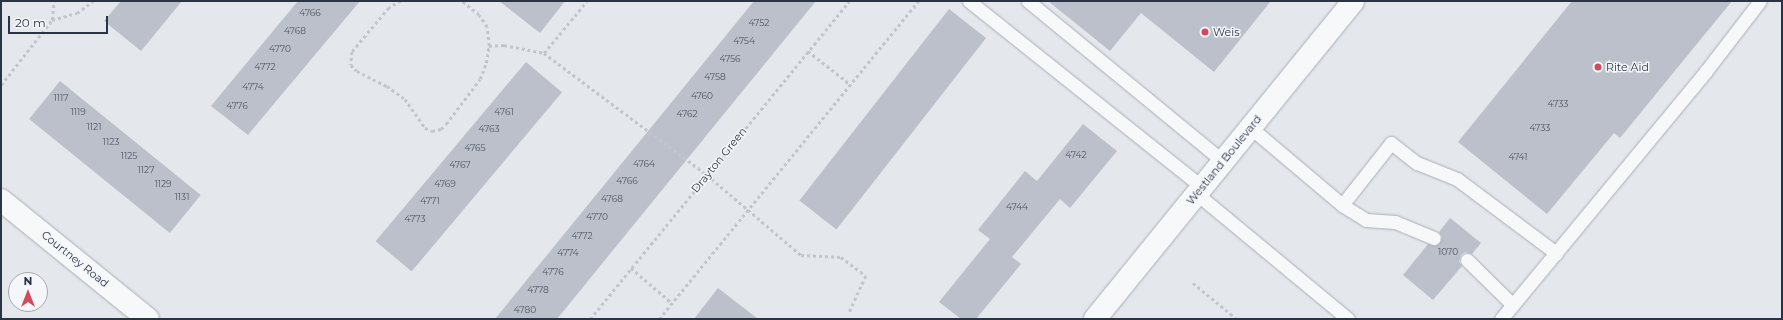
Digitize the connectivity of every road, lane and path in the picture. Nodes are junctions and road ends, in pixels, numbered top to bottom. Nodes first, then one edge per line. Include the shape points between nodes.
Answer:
1 (54, 1) edge
2 (93, 1) edge
3 (401, 1) edge
4 (462, 1) edge
5 (587, 1) edge
6 (848, 1) edge
7 (918, 1) edge
8 (969, 1) edge
9 (1028, 1) edge
10 (1354, 1) edge
11 (1760, 1) edge
12 (52, 20) junction
13 (489, 46) junction
14 (808, 51) junction
15 (544, 54) junction
16 (850, 84) junction
17 (1, 85) edge
18 (1251, 128) junction
19 (1223, 162) junction
20 (707, 175) junction
21 (1200, 191) junction
22 (1, 200) edge
23 (1342, 205) junction
24 (748, 210) junction
25 (1434, 238) dead end
26 (1556, 253) junction
27 (1467, 260) dead end
28 (631, 268) junction
29 (1193, 283) dead end
30 (672, 303) junction
31 (1512, 305) junction
32 (849, 313) dead end
33 (148, 319) edge
34 (590, 319) edge
35 (659, 319) edge
36 (1095, 319) edge
37 (1237, 319) edge
38 (1348, 319) edge
39 (1501, 319) edge

1 - 12 path
2 - 12 path via 77,12
3 - 13 path via 389,8 352,52 351,65 405,99 425,128 432,131 441,129 446,124 480,79
4 - 13 path via 479,15 487,27
5 - 15 path
6 - 14 path, Drayton Green
7 - 16 path
8 - 21 lane
9 - 19 lane
10 - 18 street, Westland Boulevard
11 - 26 lane via 1706,71
12 - 17 path
13 - 15 path via 504,45
14 - 16 path
14 - 20 path, Drayton Green
15 - 20 path
16 - 24 path
18 - 19 street, Westland Boulevard
18 - 23 lane
19 - 21 street, Westland Boulevard
20 - 24 path
20 - 28 path, Drayton Green
21 - 36 street, Westland Boulevard
21 - 38 lane
22 - 33 street, Courtney Road
23 - 25 lane via 1366,220 1395,222
23 - 26 lane via 1391,143 1417,163 1457,179
24 - 30 path
24 - 32 path via 800,255 841,257 866,276
26 - 31 lane
27 - 31 lane
28 - 30 path
28 - 34 path, Drayton Green
29 - 37 path
30 - 35 path
31 - 39 lane

